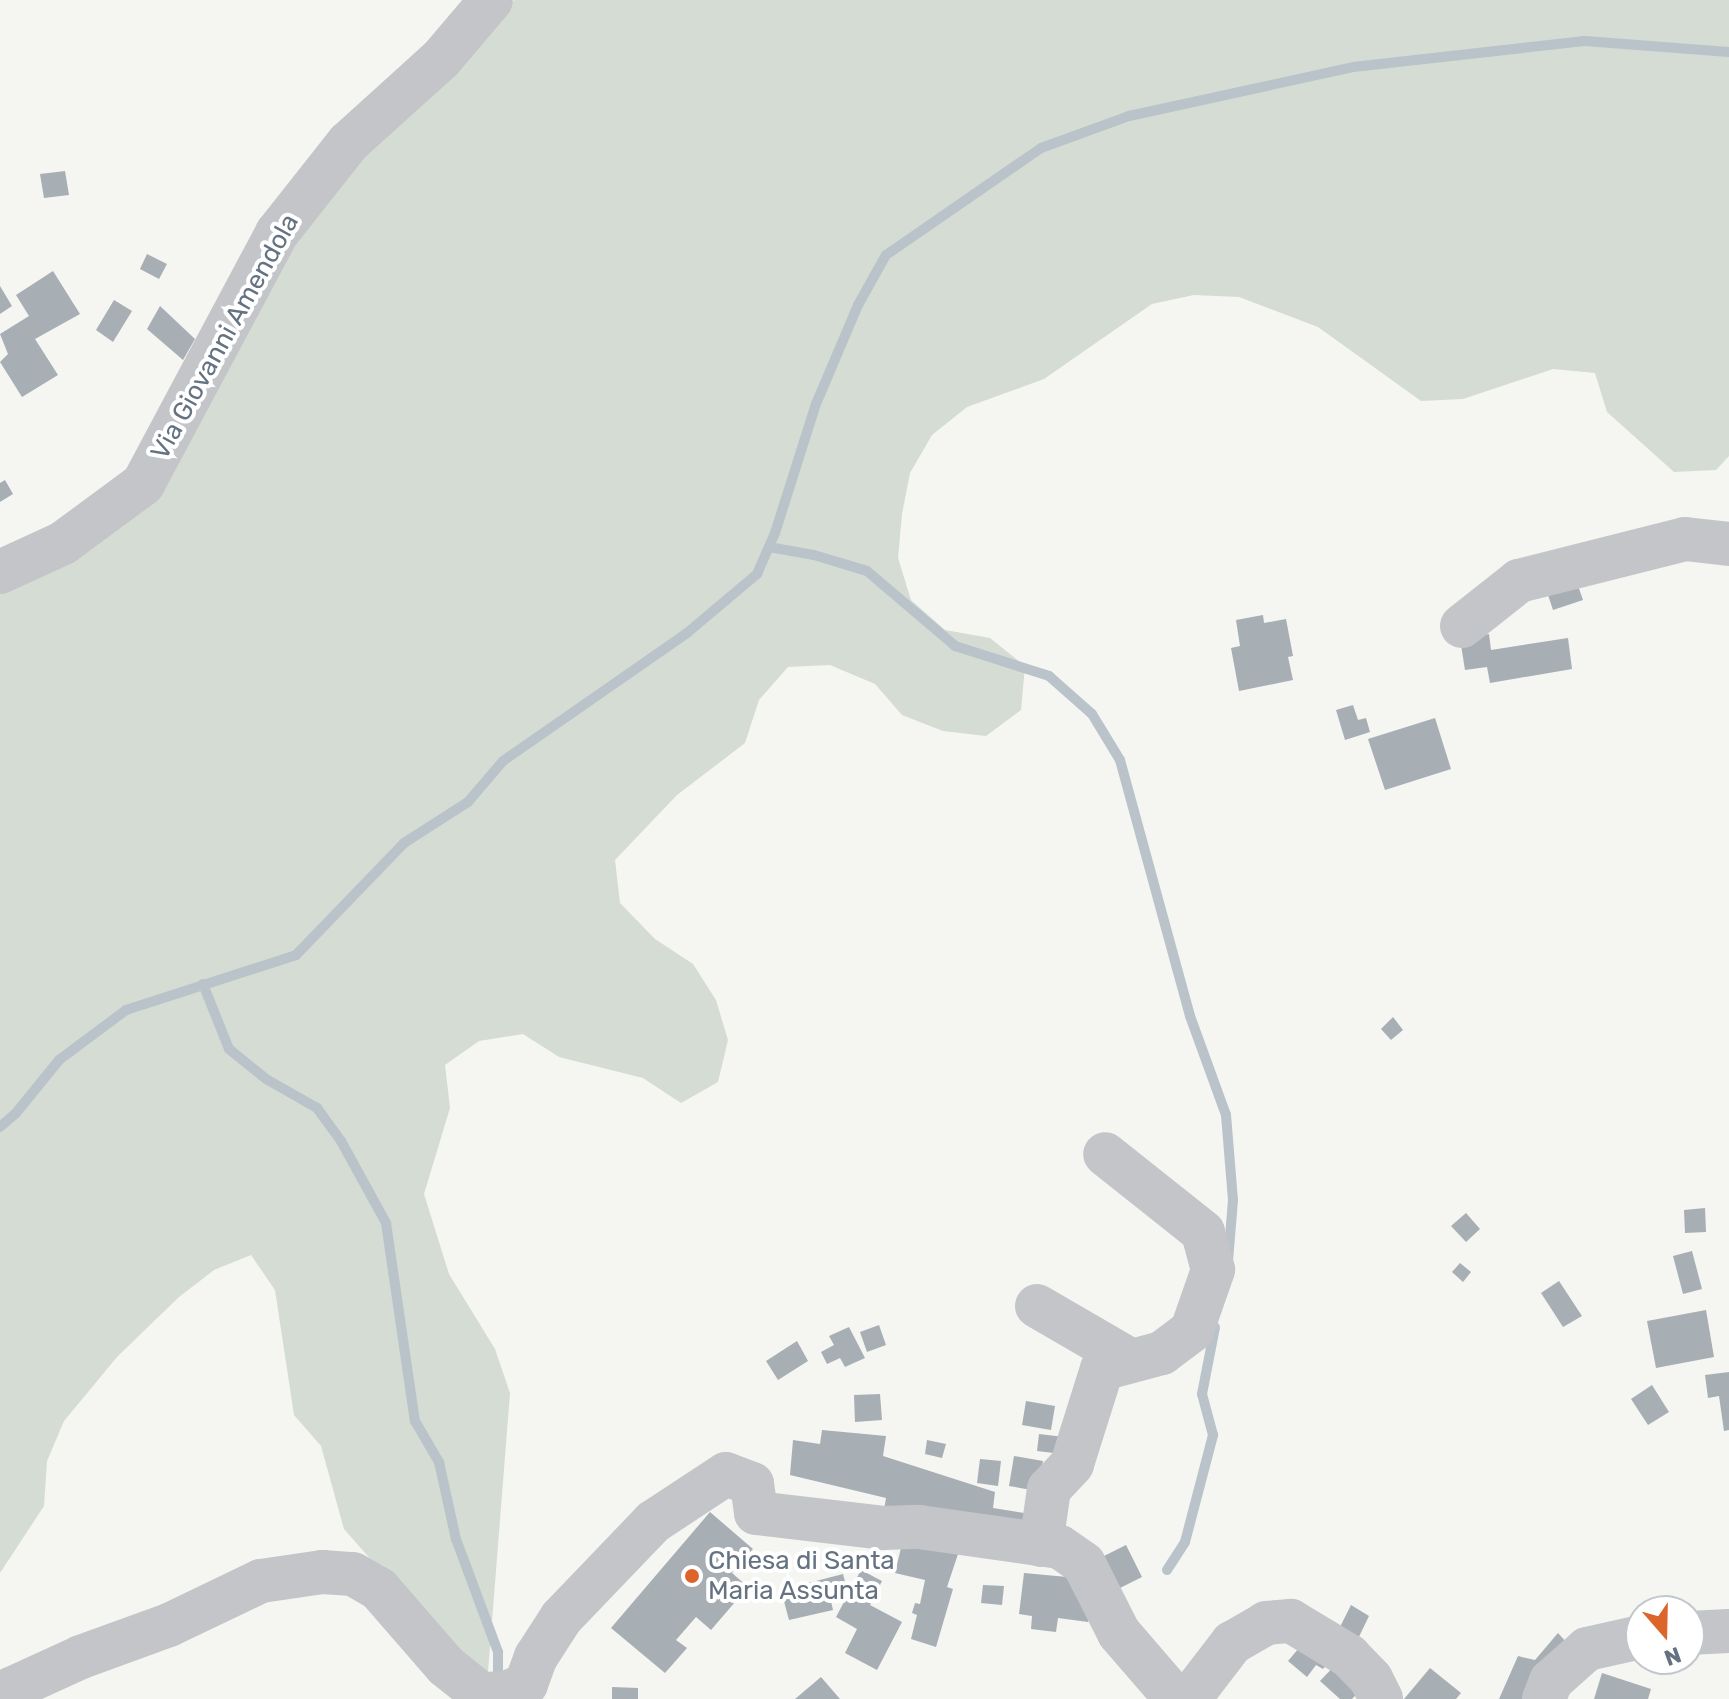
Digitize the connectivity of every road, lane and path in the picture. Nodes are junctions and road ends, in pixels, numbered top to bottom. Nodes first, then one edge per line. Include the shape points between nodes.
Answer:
1 (491, 0) edge
2 (1729, 544) edge
3 (0, 572) edge
4 (1462, 626) dead end
5 (1105, 1154) dead end
6 (1037, 1306) dead end
7 (1130, 1360) junction
8 (1041, 1545) junction
9 (1729, 1631) edge
10 (1705, 1632) edge
11 (1625, 1641) edge
12 (3, 1699) edge
13 (1176, 1699) edge
14 (1189, 1699) edge
15 (1381, 1699) edge
16 (1544, 1699) edge

1 - 3 street, Via Giovanni Amendola via 441,59 348,143 277,233 143,484 63,543
2 - 4 street via 1685,539 1519,581
5 - 7 street via 1203,1232 1213,1270 1192,1330 1162,1353
6 - 7 street
7 - 8 street via 1102,1369 1072,1464 1049,1489
8 - 12 street via 919,1527 883,1528 756,1513 752,1484 726,1474 653,1522 561,1618 526,1684 506,1693 481,1694 446,1666 379,1589 353,1574 322,1572 261,1581 11,1689
8 - 13 street via 1060,1547 1084,1564 1119,1633
9 - 10 street
11 - 16 street via 1587,1649 1551,1681
14 - 15 street via 1232,1643 1266,1623 1291,1621 1349,1656

